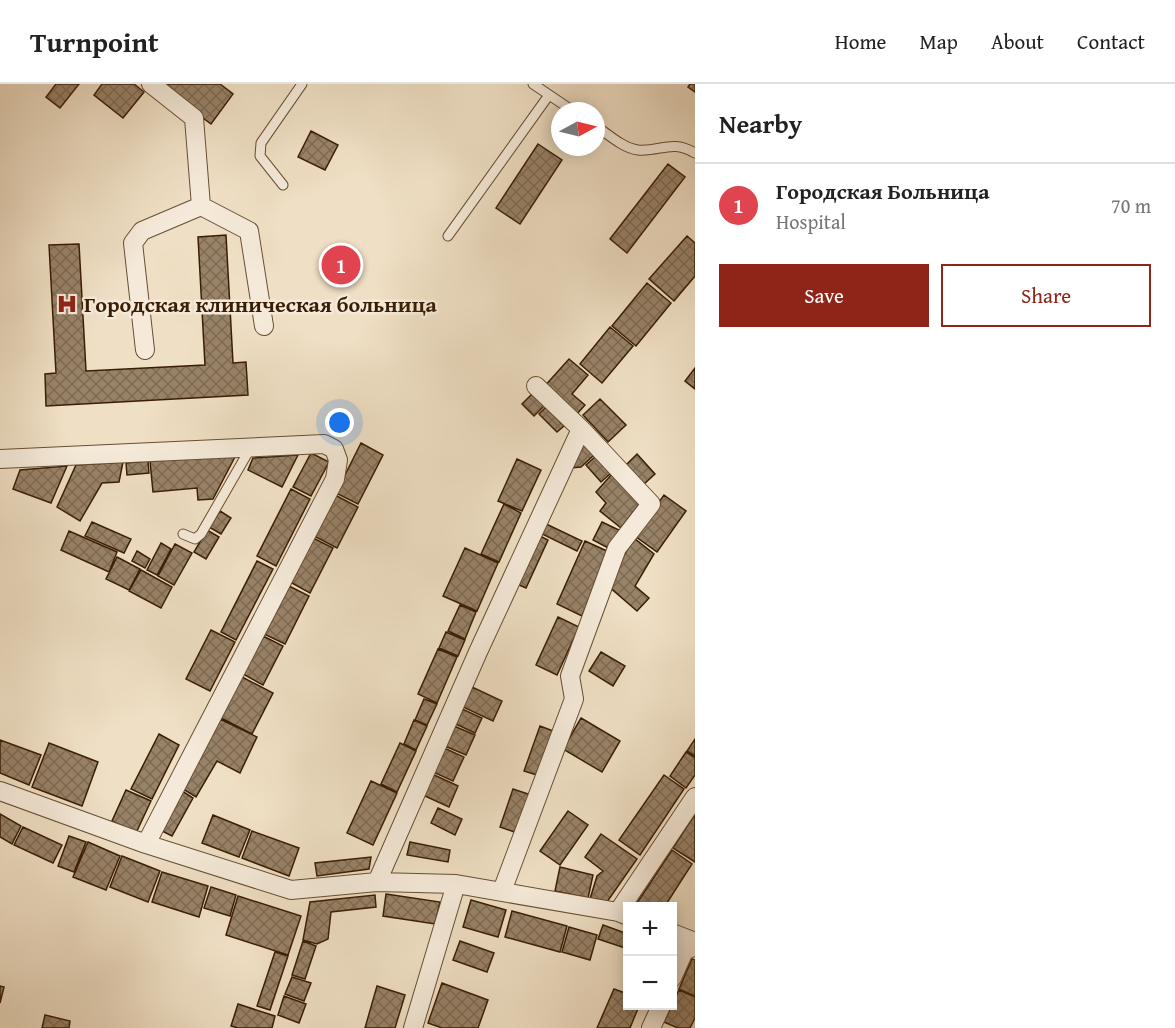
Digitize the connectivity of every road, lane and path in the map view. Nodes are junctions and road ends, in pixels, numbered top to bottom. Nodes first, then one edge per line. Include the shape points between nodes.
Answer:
1 (151, 84) edge
2 (302, 84) edge
3 (533, 84) edge
4 (549, 95) junction
5 (560, 102) edge
6 (605, 132) edge
7 (695, 153) edge
8 (283, 185) dead end
9 (201, 206) junction
10 (448, 236) dead end
11 (264, 326) dead end
12 (145, 350) dead end
13 (536, 386) dead end
14 (581, 429) junction
15 (251, 447) junction
16 (0, 459) edge
17 (183, 534) dead end
18 (0, 791) edge
19 (695, 797) edge
20 (146, 844) junction
21 (377, 882) junction
22 (456, 884) junction
23 (502, 891) junction
24 (622, 914) edge
25 (677, 935) edge
26 (695, 944) edge
27 (677, 967) edge
28 (659, 1010) edge
29 (413, 1028) edge
30 (651, 1028) edge

1 - 9 street via 194,118
2 - 8 lane via 261,142 260,156
3 - 4 lane
4 - 5 lane
4 - 10 lane
6 - 7 lane via 627,147 685,147
9 - 11 street via 249,231
9 - 12 street via 142,231 133,243
13 - 14 street
14 - 21 street
14 - 23 street via 651,504 617,548 570,676 574,699
15 - 16 street
15 - 17 lane via 201,534 195,539
15 - 20 street via 324,444 334,449 338,460 335,479
18 - 20 street
19 - 24 street
20 - 21 street via 291,890
21 - 22 street
22 - 23 street
22 - 29 street
23 - 24 street
25 - 26 street
26 - 27 street via 684,951
28 - 30 street

